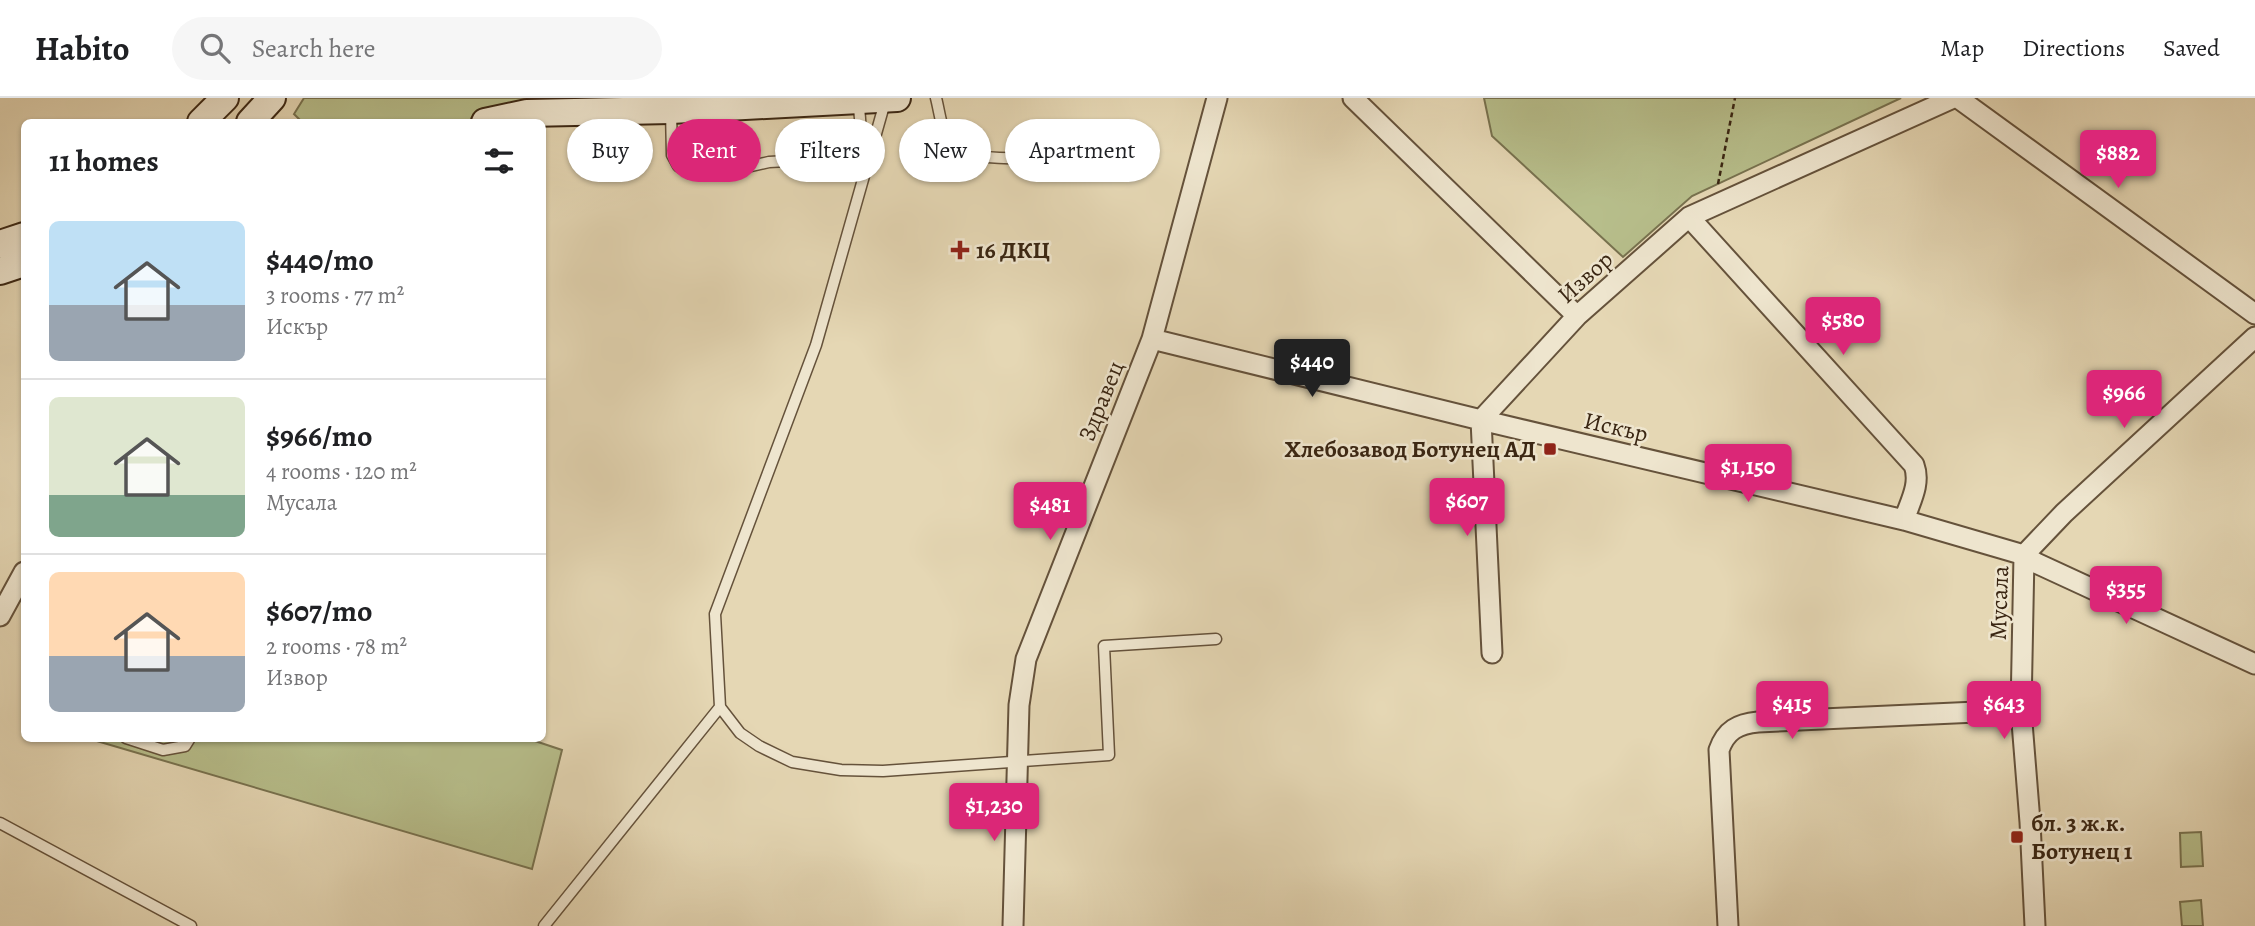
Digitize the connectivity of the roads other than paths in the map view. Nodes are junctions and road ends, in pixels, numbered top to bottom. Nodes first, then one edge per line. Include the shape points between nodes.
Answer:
1 (225, 98) edge
2 (272, 98) edge
3 (886, 98) edge
4 (895, 98) edge
5 (936, 98) edge
6 (1217, 98) edge
7 (1353, 98) edge
8 (1956, 98) edge
9 (858, 100) junction
10 (673, 104) edge
11 (204, 119) edge
12 (253, 119) edge
13 (499, 119) edge
14 (1005, 158) edge
15 (1689, 217) junction
16 (21, 237) edge
17 (0, 244) edge
18 (21, 264) edge
19 (0, 271) edge
20 (2255, 314) edge
21 (1577, 316) junction
22 (2255, 337) edge
23 (1152, 339) junction
24 (1481, 420) junction
25 (1904, 520) junction
26 (2024, 555) junction
27 (21, 578) edge
28 (0, 616) edge
29 (1216, 639) dead end
30 (1492, 653) dead end
31 (2255, 664) edge
32 (720, 707) junction
33 (2021, 710) junction
34 (138, 742) edge
35 (188, 742) edge
36 (1017, 761) junction
37 (0, 823) edge
38 (191, 926) edge
39 (544, 926) edge
40 (1013, 926) edge
41 (1728, 926) edge
42 (2035, 926) edge

1 - 11 street
2 - 12 street
3 - 4 street
3 - 9 street
3 - 32 lane via 816,345 715,614
5 - 14 lane via 946,138 954,149 966,156
6 - 23 street, Здравец
7 - 21 street
8 - 15 street, Извор
8 - 20 street
9 - 10 street
9 - 10 lane via 860,136 845,158 769,162 720,173 689,173 678,166 672,155
10 - 13 street via 527,113
15 - 21 street, Извор
15 - 25 street via 1914,466 1917,485
16 - 17 street
18 - 19 street
21 - 24 street, Извор
22 - 26 street, Мусала
23 - 24 street, Искър
23 - 36 street, Здравец via 1026,659
24 - 25 street, Искър
24 - 30 street
25 - 26 street, Искър
26 - 31 street, Искър
26 - 33 street, Мусала
27 - 28 street
29 - 36 lane via 1104,646 1109,755
32 - 36 lane via 740,733 792,762 883,771
32 - 39 lane
33 - 41 street via 1759,722 1732,729 1718,750
33 - 42 street, Мусала
34 - 35 lane via 163,750
36 - 40 street, Здравец
37 - 38 lane

